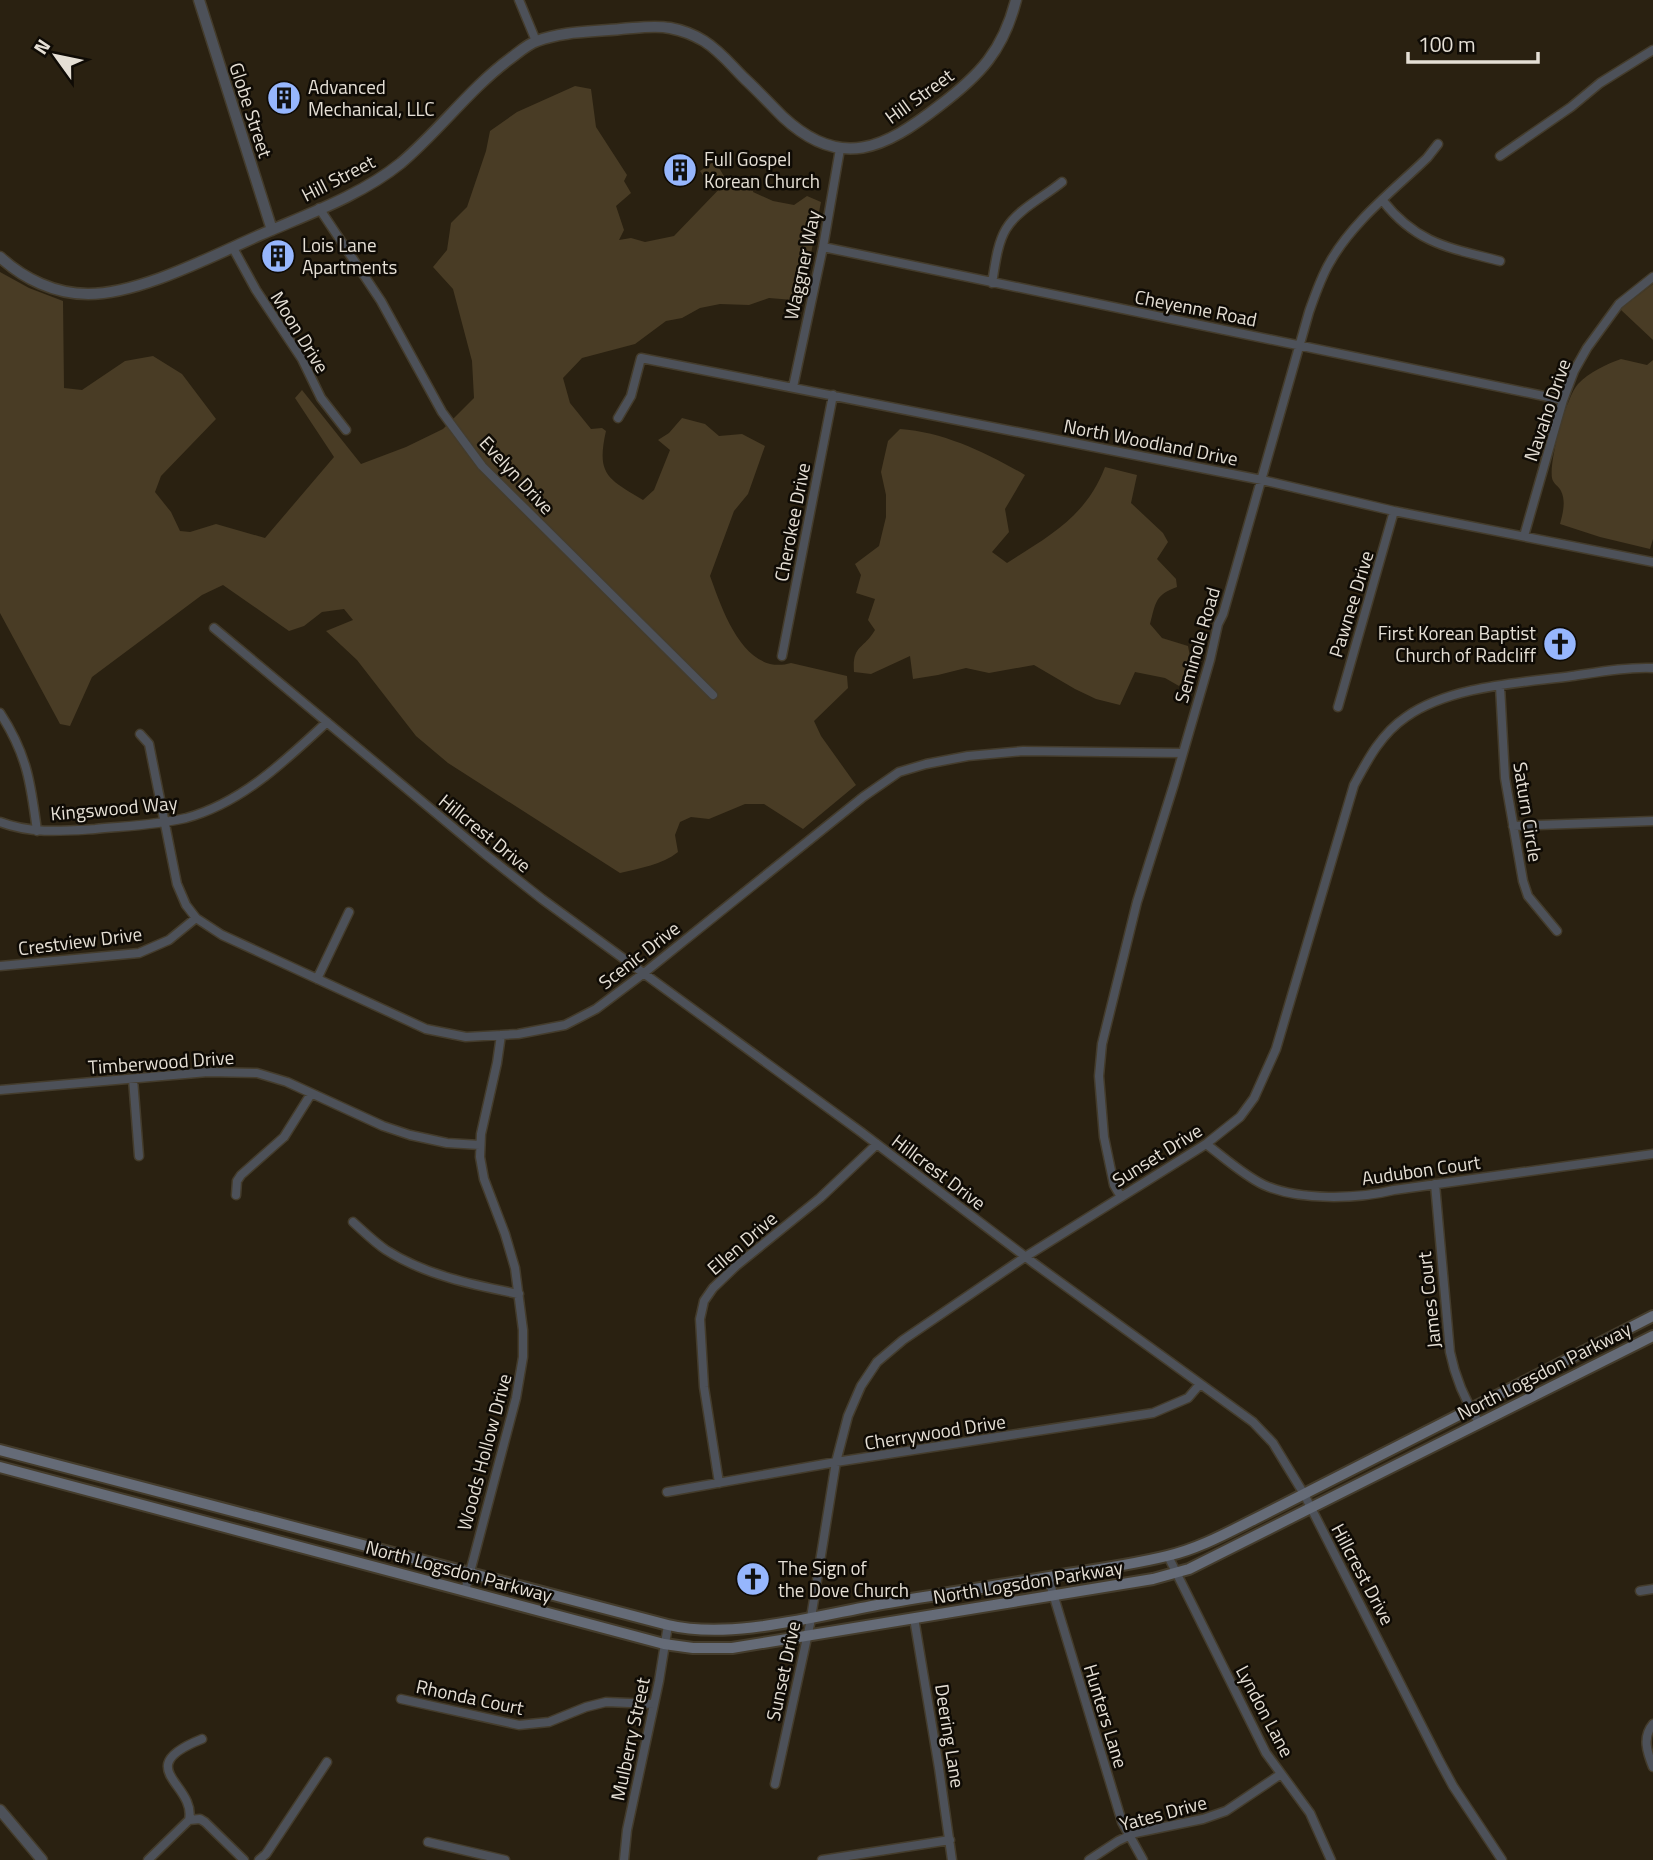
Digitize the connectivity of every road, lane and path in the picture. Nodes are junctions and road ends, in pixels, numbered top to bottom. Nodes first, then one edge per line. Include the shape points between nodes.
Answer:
1 (199, 0) edge
2 (519, 0) edge
3 (1016, 0) edge
4 (536, 41) junction
5 (1653, 50) edge
6 (1438, 144) dead end
7 (839, 149) junction
8 (1500, 156) dead end
9 (1062, 182) dead end
10 (1382, 201) junction
11 (319, 208) junction
12 (272, 230) junction
13 (823, 247) junction
14 (233, 248) junction
15 (0, 257) edge
16 (1500, 261) dead end
17 (1653, 278) edge
18 (992, 283) junction
19 (1300, 345) junction
20 (793, 387) junction
21 (833, 395) junction
22 (1563, 400) junction
23 (618, 418) dead end
24 (346, 430) dead end
25 (1262, 480) junction
26 (1394, 511) junction
27 (1524, 536) junction
28 (1653, 562) edge
29 (214, 628) dead end
30 (782, 656) dead end
31 (1653, 668) edge
32 (1500, 687) junction
33 (713, 695) dead end
34 (1338, 707) dead end
35 (0, 713) edge
36 (327, 722) junction
37 (140, 734) dead end
38 (1181, 753) junction
39 (1653, 821) edge
40 (0, 822) edge
41 (164, 822) junction
42 (1513, 826) junction
43 (37, 831) junction
44 (349, 912) dead end
45 (196, 918) junction
46 (1557, 931) dead end
47 (0, 966) edge
48 (644, 973) junction
49 (317, 979) junction
50 (501, 1035) junction
51 (133, 1079) junction
52 (0, 1090) edge
53 (311, 1094) junction
54 (877, 1144) junction
55 (1206, 1144) junction
56 (480, 1145) junction
57 (1653, 1154) edge
58 (139, 1156) dead end
59 (1435, 1185) junction
60 (236, 1195) dead end
61 (1121, 1197) junction
62 (353, 1222) dead end
63 (1026, 1256) junction
64 (519, 1294) junction
65 (1653, 1316) edge
66 (1653, 1336) edge
67 (1200, 1384) junction
68 (1470, 1408) junction
69 (1479, 1423) junction
70 (0, 1450) edge
71 (836, 1462) junction
72 (0, 1467) edge
73 (719, 1483) junction
74 (667, 1492) dead end
75 (1304, 1494) junction
76 (202, 1503) junction
77 (1311, 1509) junction
78 (198, 1520) junction
79 (1168, 1556) junction
80 (469, 1573) junction
81 (1176, 1573) junction
82 (1048, 1577) junction
83 (1653, 1589) edge
84 (466, 1591) junction
85 (1640, 1591) dead end
86 (1054, 1594) junction
87 (810, 1616) junction
88 (914, 1618) junction
89 (668, 1625) junction
90 (807, 1635) junction
91 (664, 1643) junction
92 (401, 1699) dead end
93 (654, 1704) junction
94 (1653, 1724) edge
95 (202, 1739) dead end
96 (327, 1762) dead end
97 (1653, 1767) edge
98 (1281, 1774) junction
99 (775, 1784) dead end
100 (0, 1810) edge
101 (188, 1821) junction
102 (1128, 1836) junction
103 (950, 1840) junction
104 (428, 1842) dead end
105 (42, 1860) edge
106 (148, 1860) edge
107 (244, 1860) edge
108 (259, 1860) edge
109 (505, 1860) edge
110 (624, 1860) edge
111 (822, 1860) edge
112 (952, 1860) edge
113 (1089, 1860) edge
114 (1143, 1860) edge
115 (1331, 1860) edge
116 (1502, 1860) edge

1 - 12 street, Globe Street
2 - 4 street
3 - 7 street, Hill Street via 997,50 962,89 902,132 869,146
4 - 7 street, Hill Street via 581,31 635,27 685,33 716,50 785,119
4 - 11 street, Hill Street via 469,93 400,164 360,190
5 - 8 street
6 - 10 street, Seminole Road
7 - 13 street, Waggner Way
9 - 18 street via 1007,227
10 - 16 street via 1424,239
10 - 19 street, Seminole Road via 1330,261
11 - 12 street, Hill Street
11 - 33 street, Evelyn Drive via 381,301 442,412 482,466
12 - 14 street, Hill Street
13 - 18 street, Cheyenne Road
13 - 20 street, Waggner Way
14 - 15 street, Hill Street via 151,281 85,294 36,282
14 - 24 street, Moon Drive via 321,398
17 - 22 street, Navaho Drive via 1619,304 1602,325 1580,359
18 - 19 street, Cheyenne Road
19 - 22 street, Cheyenne Road
19 - 25 street, Seminole Road
20 - 21 street, North Woodland Drive
20 - 23 street, North Woodland Drive via 641,358 631,396
21 - 25 street, North Woodland Drive
21 - 30 street, Cherokee Drive
22 - 27 street, Navaho Drive
25 - 26 street, North Woodland Drive
25 - 38 street, Seminole Road
26 - 27 street, North Woodland Drive
26 - 34 street, Pawnee Drive
27 - 28 street, North Woodland Drive
29 - 36 street, Hillcrest Drive
31 - 32 street, Sunset Drive
32 - 42 street, Saturn Circle via 1504,778
32 - 55 street, Sunset Drive via 1429,703 1403,719 1374,749 1354,785 1264,1079 1240,1117
35 - 43 street via 24,757
36 - 41 street, Kingswood Way via 236,796 200,813
36 - 48 street, Hillcrest Drive via 485,855
37 - 41 street, Scenic Drive via 149,744
38 - 48 street, Scenic Drive via 1009,752 899,772
38 - 61 street, Seminole Road via 1136,902 1100,1060 1104,1137
39 - 42 street
40 - 43 street, Kingswood Way
41 - 43 street, Kingswood Way
41 - 45 street, Scenic Drive via 177,884
42 - 46 street, Saturn Circle via 1528,896
44 - 49 street
45 - 47 street, Crestview Drive via 160,946 139,953
45 - 49 street, Scenic Drive via 233,941
48 - 50 street, Scenic Drive via 576,1021
48 - 54 street, Hillcrest Drive
49 - 50 street, Scenic Drive via 439,1033
50 - 56 street, Woods Hollow Drive
51 - 52 street, Timberwood Drive
51 - 53 street, Timberwood Drive via 241,1071 272,1077
51 - 58 street
53 - 56 street, Timberwood Drive via 410,1135
53 - 60 street via 284,1137 241,1175
54 - 63 street, Hillcrest Drive
54 - 73 street, Ellen Drive via 820,1198 736,1265 704,1301 700,1319 704,1387
55 - 59 street, Audubon Court via 1255,1180 1291,1193 1374,1195
55 - 61 street, Sunset Drive
56 - 64 street, Woods Hollow Drive via 484,1179 512,1256
57 - 59 street, Audubon Court
59 - 68 street, James Court via 1450,1352
61 - 63 street, Sunset Drive
62 - 64 street via 382,1247 415,1266
63 - 67 street, Hillcrest Drive
63 - 71 street, Sunset Drive via 877,1362 854,1401
64 - 80 street, Woods Hollow Drive via 522,1371
65 - 68 main road, North Logsdon Parkway
66 - 69 main road, North Logsdon Parkway
67 - 71 street, Cherrywood Drive via 1188,1398 1153,1413
67 - 75 street, Hillcrest Drive via 1263,1432
68 - 69 street, James Court
68 - 75 main road, North Logsdon Parkway
69 - 77 main road, North Logsdon Parkway
70 - 76 main road, North Logsdon Parkway
71 - 73 street, Cherrywood Drive
71 - 87 street, Sunset Drive
72 - 78 main road, North Logsdon Parkway
73 - 74 street, Cherrywood Drive
75 - 77 street, Hillcrest Drive
75 - 79 main road, North Logsdon Parkway via 1205,1543
76 - 78 street
76 - 80 main road, North Logsdon Parkway
77 - 81 main road, North Logsdon Parkway
77 - 116 street, Hillcrest Drive via 1438,1760
78 - 84 main road, North Logsdon Parkway
79 - 81 street, Lyndon Lane
79 - 82 main road, North Logsdon Parkway
80 - 84 street, Woods Hollow Drive
80 - 89 main road, North Logsdon Parkway
81 - 86 main road, North Logsdon Parkway
81 - 98 street, Lyndon Lane via 1266,1753
82 - 86 street, Hunters Lane
82 - 87 main road, North Logsdon Parkway
83 - 85 street
84 - 91 main road, North Logsdon Parkway
86 - 88 main road, North Logsdon Parkway
86 - 102 street, Hunters Lane
87 - 89 main road, North Logsdon Parkway via 718,1630
87 - 90 street, Sunset Drive
88 - 90 main road, North Logsdon Parkway
88 - 103 street, Deering Lane
89 - 91 street, Mulberry Street
90 - 91 main road, North Logsdon Parkway via 713,1649
90 - 99 street, Sunset Drive
91 - 93 street, Mulberry Street
92 - 93 street, Rhonda Court via 519,1726 549,1722 606,1702
93 - 110 street, Mulberry Street
94 - 97 street via 1646,1746
95 - 101 street via 176,1752 168,1764 170,1778 189,1805
96 - 108 street
98 - 102 street, Yates Drive via 1215,1816
98 - 115 street, Lyndon Lane via 1317,1824
100 - 105 street
101 - 106 street
101 - 107 street via 205,1822
102 - 113 street, Yates Drive
102 - 114 street, Hunters Lane
103 - 111 street
103 - 112 street, Deering Lane
104 - 109 street

